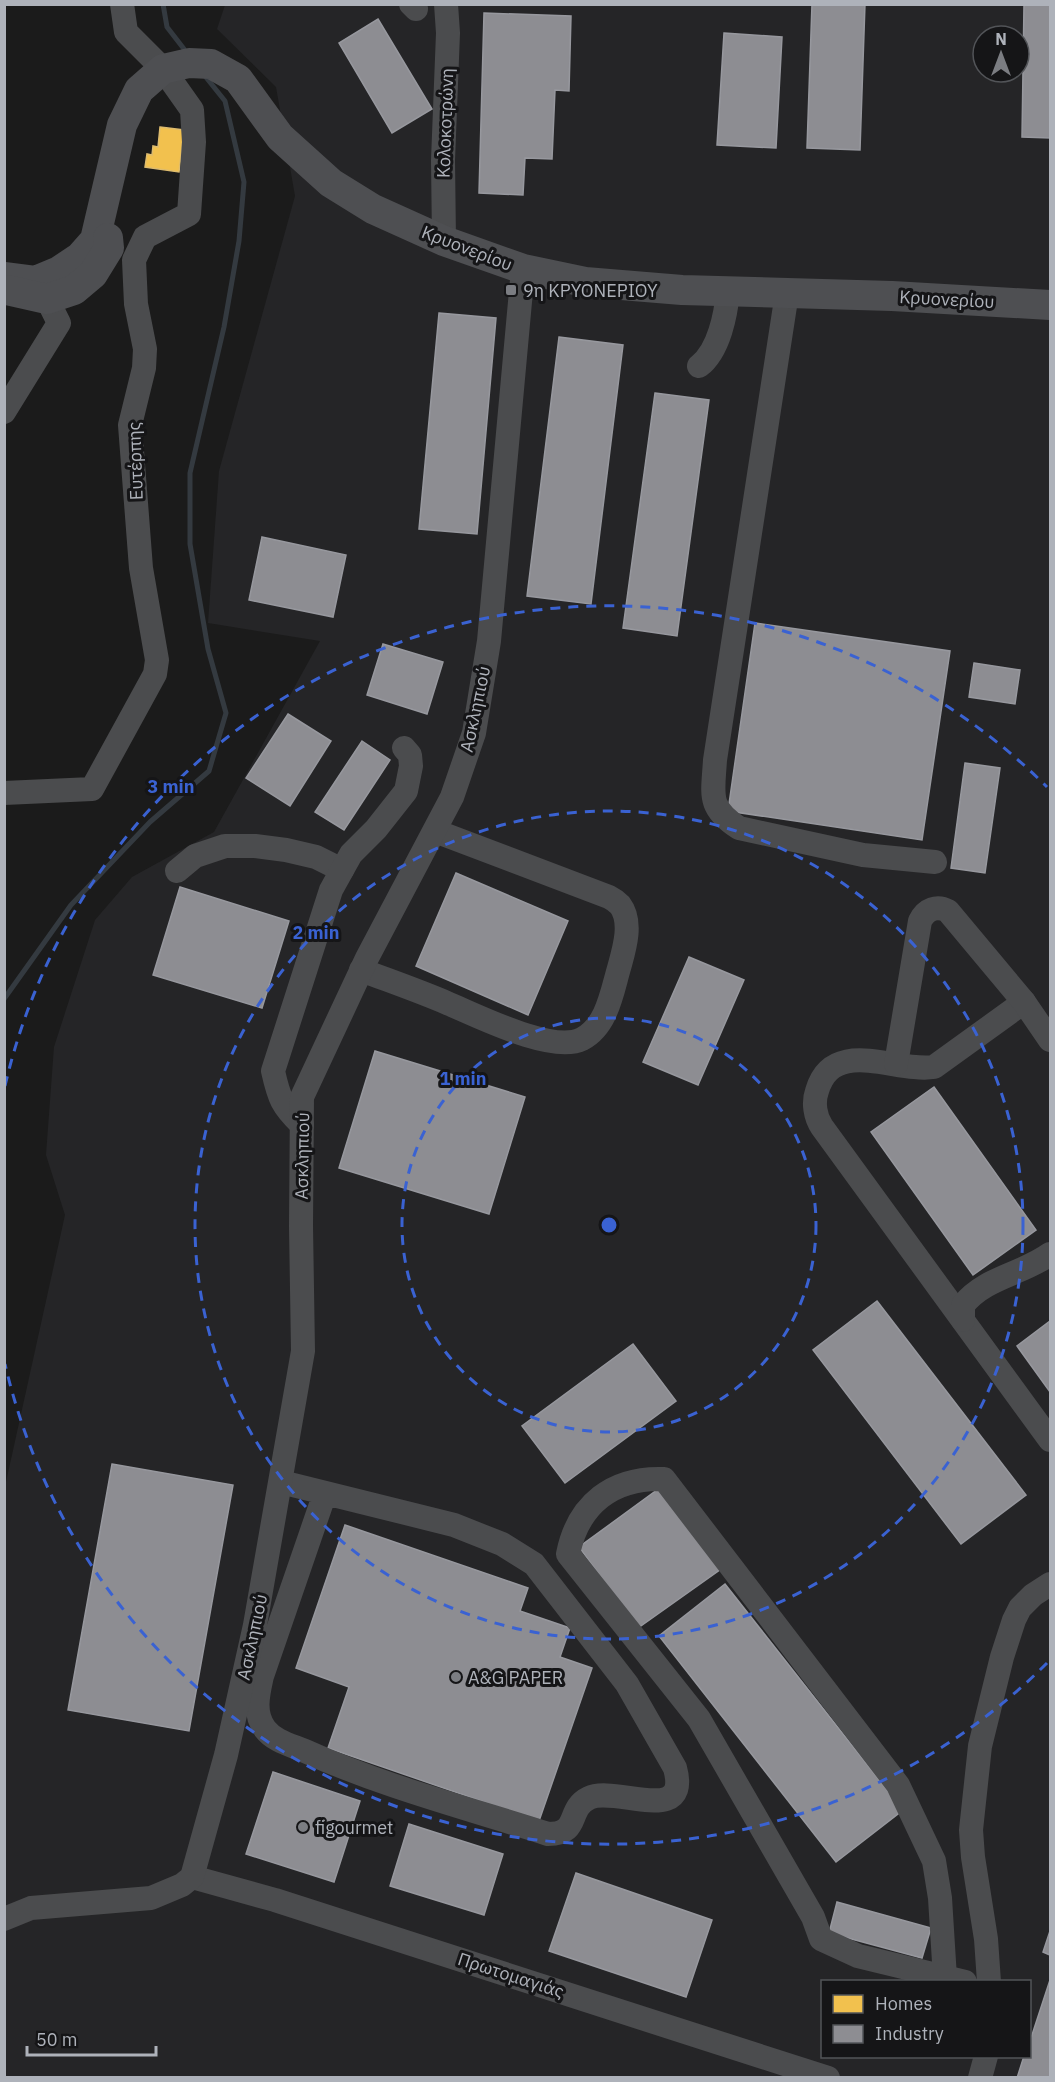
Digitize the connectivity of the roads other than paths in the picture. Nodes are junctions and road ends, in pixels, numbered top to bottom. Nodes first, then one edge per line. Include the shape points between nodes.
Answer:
1 (122, 4) edge
2 (446, 4) edge
3 (163, 69) junction
4 (104, 199) junction
5 (444, 241) junction
6 (524, 269) junction
7 (4, 277) edge
8 (4, 289) edge
9 (728, 291) junction
10 (787, 293) junction
11 (47, 299) junction
12 (1050, 305) edge
13 (699, 366) dead end
14 (4, 412) edge
15 (404, 748) dead end
16 (4, 793) edge
17 (435, 831) junction
18 (935, 862) dead end
19 (342, 870) junction
20 (177, 871) dead end
21 (361, 970) junction
22 (1024, 1002) junction
23 (1050, 1040) edge
24 (896, 1064) junction
25 (302, 1125) junction
26 (1050, 1254) edge
27 (963, 1320) junction
28 (1050, 1440) edge
29 (280, 1482) junction
30 (325, 1493) junction
31 (276, 1516) junction
32 (312, 1527) junction
33 (1050, 1584) edge
34 (192, 1877) junction
35 (4, 1919) edge
36 (955, 1980) edge
37 (989, 1980) edge
38 (985, 2058) edge
39 (828, 2078) edge
40 (980, 2078) edge

1 - 3 street via 126,32
2 - 5 street, Κολοκοτρώνη
3 - 4 main road, Κρυονερίου via 139,90 122,125
3 - 5 main road, Κρυονερίου via 189,63 211,64 238,79 280,138 331,183 373,210
3 - 16 street, Ευτέρπης via 192,110 194,141 189,214 145,237 134,260 136,304 145,349 130,425 141,568 157,660 155,674 92,789
4 - 7 main road, Κρυονερίου via 95,240 80,257 35,281
4 - 11 main road, Κρυονερίου via 109,248 93,274 74,290
5 - 6 main road, Κρυονερίου
6 - 9 main road, Κρυονερίου via 585,282
6 - 17 street, Ασκληπιού via 489,641 474,733 452,797
8 - 11 main road
9 - 10 main road, Κρυονερίου
9 - 13 street via 722,326
10 - 12 main road, Κρυονερίου
10 - 18 street via 715,760 715,805 723,818 739,828 863,855
11 - 14 street via 59,323
15 - 19 street via 410,755 411,766 406,791 351,854
17 - 21 street, Ασκληπιού
17 - 21 street via 609,897 621,906 626,919 626,941 602,1021 580,1040 544,1041
19 - 20 street via 316,857 286,850 225,846 195,856
19 - 25 street via 331,890 273,1071 279,1098
21 - 25 street, Ασκληπιού via 302,1097
22 - 23 street
22 - 24 street via 934,1067
22 - 24 street via 948,911 934,908 923,915 918,927
24 - 27 street via 856,1060 831,1068 815,1099 818,1121
25 - 29 street, Ασκληπιού via 303,1351
26 - 27 street via 976,1290 963,1305
27 - 28 street
29 - 30 street
29 - 31 street, Ασκληπιού
30 - 32 street
30 - 32 street via 454,1526 502,1544 534,1564 627,1684 675,1768 678,1777 673,1795 662,1802 592,1796 580,1803 567,1830 548,1834 342,1768 275,1738 258,1716 259,1691
31 - 32 street
31 - 34 street, Ασκληπιού via 228,1744
33 - 37 street via 1020,1608 1014,1620 980,1746 971,1830
34 - 35 street via 151,1898 31,1908
34 - 39 street, Πρωτομαγιάς via 275,1900
36 - 36 street via 858,1956 821,1939 813,1917 699,1719 568,1554 581,1517 599,1497 630,1482 664,1479 898,1785 934,1861
38 - 40 street

